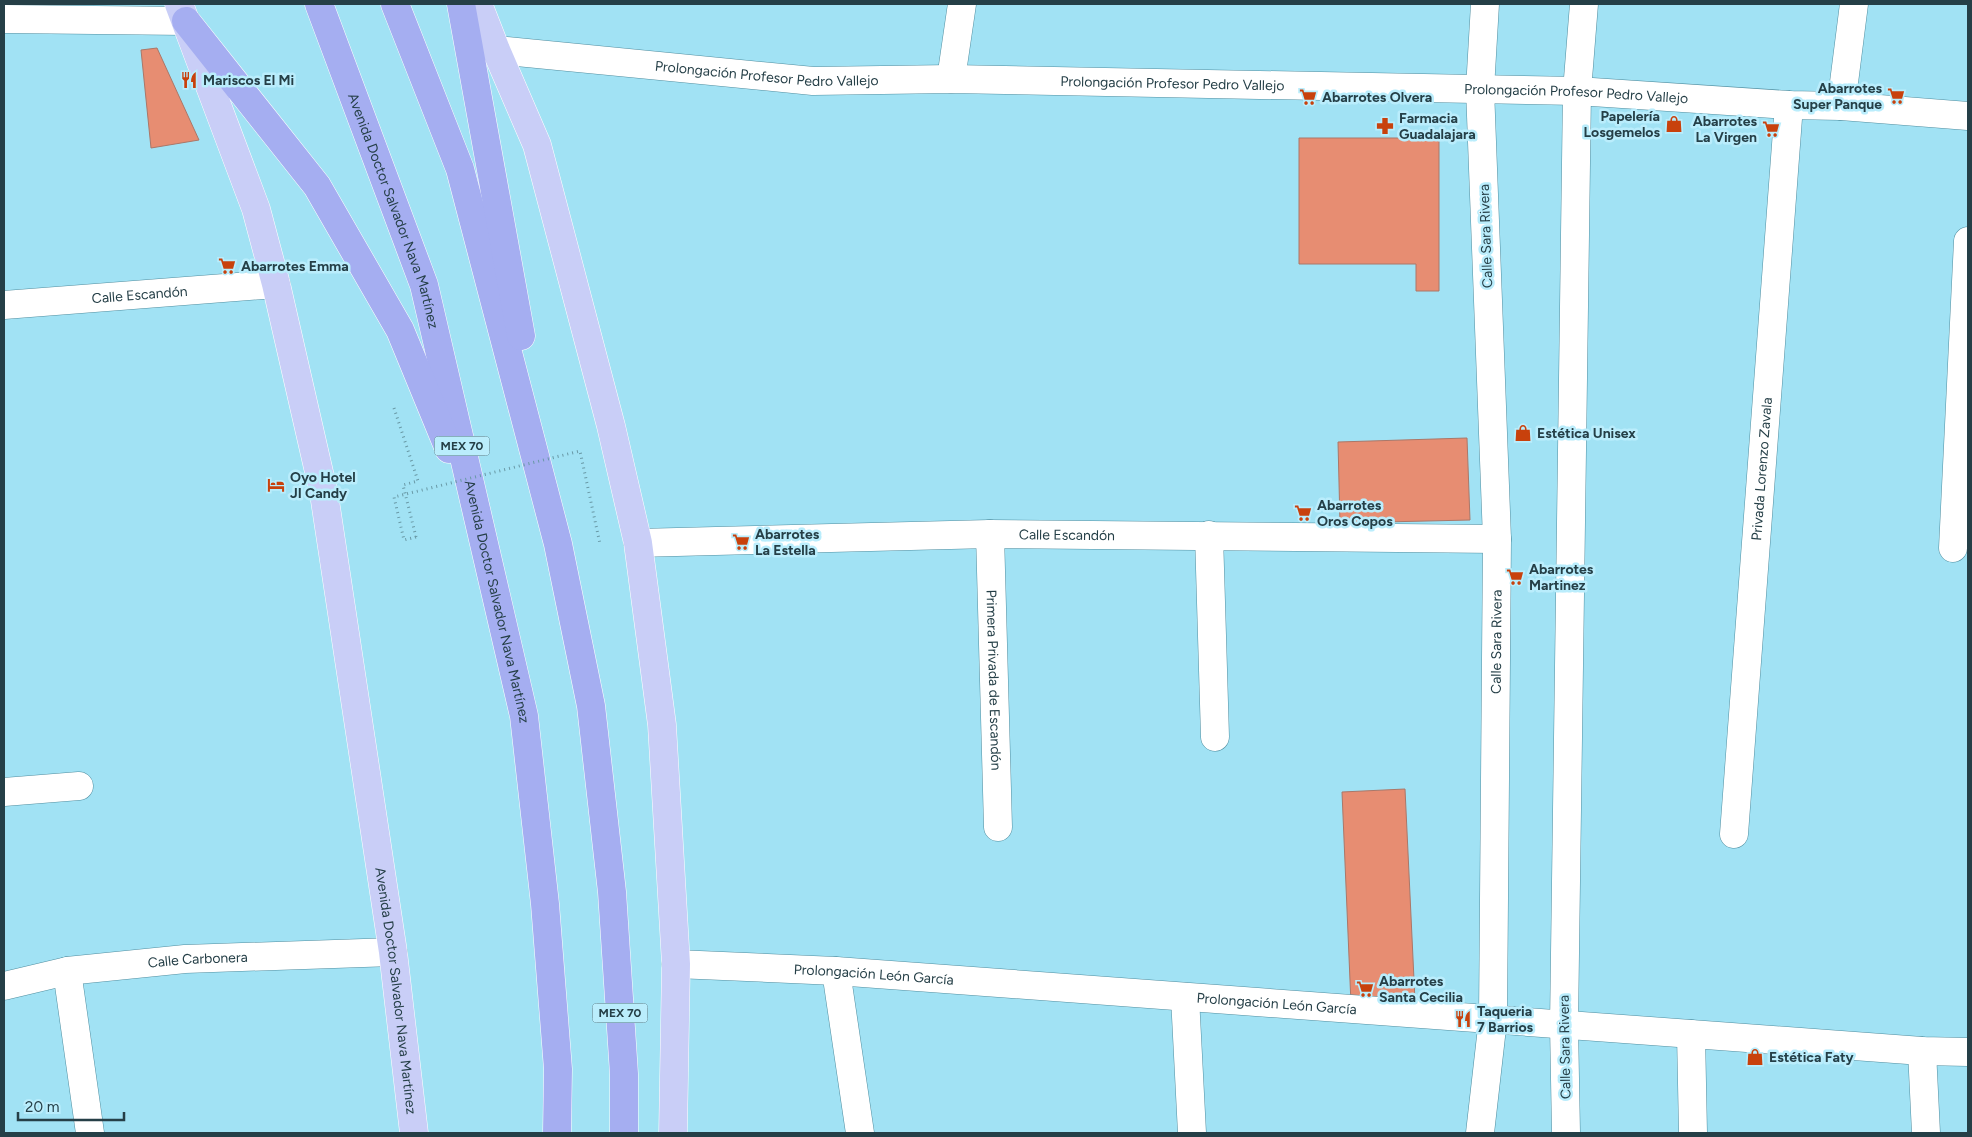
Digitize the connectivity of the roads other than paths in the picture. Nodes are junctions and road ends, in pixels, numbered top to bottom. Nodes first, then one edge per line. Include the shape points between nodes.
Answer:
1 (319, 4) edge
2 (395, 4) edge
3 (461, 4) edge
4 (478, 4) edge
5 (962, 4) edge
6 (1485, 4) edge
7 (1584, 4) edge
8 (1854, 4) edge
9 (182, 12) edge
10 (4, 19) edge
11 (496, 50) junction
12 (951, 79) junction
13 (1480, 89) junction
14 (1577, 91) junction
15 (1789, 105) junction
16 (1841, 106) junction
17 (1968, 116) edge
18 (1968, 241) edge
19 (276, 284) junction
20 (4, 305) edge
21 (482, 532) junction
22 (990, 534) junction
23 (1209, 535) junction
24 (1497, 539) junction
25 (638, 543) junction
26 (558, 544) junction
27 (1953, 548) dead end
28 (1215, 737) dead end
29 (79, 786) dead end
30 (4, 792) edge
31 (998, 827) dead end
32 (1734, 834) dead end
33 (393, 952) junction
34 (676, 964) junction
35 (67, 970) junction
36 (836, 971) junction
37 (4, 986) edge
38 (1185, 997) junction
39 (1493, 1019) junction
40 (1564, 1025) junction
41 (1691, 1034) junction
42 (1922, 1051) junction
43 (1968, 1052) edge
44 (90, 1133) edge
45 (414, 1133) edge
46 (557, 1133) edge
47 (624, 1133) edge
48 (673, 1133) edge
49 (860, 1133) edge
50 (1192, 1133) edge
51 (1480, 1133) edge
52 (1566, 1133) edge
53 (1693, 1133) edge
54 (1926, 1133) edge

1 - 21 highway, Avenida Doctor Salvador Nava Martínez / MEX 70 via 424,285
2 - 26 highway, MEX 70 via 460,169
3 - 26 highway
4 - 11 main road
5 - 12 street
6 - 13 street, Calle Sara Rivera
7 - 14 street, Calle Sara Rivera
8 - 16 street
9 - 10 street
9 - 19 main road, Avenida Doctor Salvador Nava Martínez via 256,210
9 - 21 highway via 317,186 400,330
11 - 12 street, Prolongación Profesor Pedro Vallejo via 813,81
11 - 25 main road via 537,145 611,426
12 - 13 street, Prolongación Profesor Pedro Vallejo
13 - 14 street, Prolongación Profesor Pedro Vallejo
13 - 24 street, Calle Sara Rivera
14 - 15 street, Prolongación Profesor Pedro Vallejo
14 - 40 street, Calle Sara Rivera
15 - 16 street, Prolongación Profesor Pedro Vallejo
15 - 32 street, Privada Lorenzo Zavala
16 - 17 street, Prolongación Profesor Pedro Vallejo
18 - 27 street
19 - 20 street, Calle Escandón
19 - 33 main road, Avenida Doctor Salvador Nava Martínez via 324,494
21 - 46 highway, Avenida Doctor Salvador Nava Martínez / MEX 70 via 524,716 545,904 558,1069
22 - 23 street, Calle Escandón
22 - 25 street, Calle Escandón
22 - 31 street, Primera Privada de Escandón
23 - 24 street, Calle Escandón
23 - 28 street
24 - 39 street, Calle Sara Rivera
25 - 34 main road via 662,725
26 - 47 highway, MEX 70 via 591,706 612,892 624,1074
29 - 30 street
33 - 35 street, Calle Carbonera via 185,959
33 - 45 main road, Avenida Doctor Salvador Nava Martínez
34 - 36 street, Prolongación León García
34 - 48 main road
35 - 37 street, Calle Carbonera
35 - 44 street
36 - 38 street, Prolongación León García
36 - 49 street
38 - 39 street, Prolongación León García
38 - 50 street
39 - 40 street, Prolongación León García
39 - 51 street, Calle Sara Rivera
40 - 41 street, Prolongación León García
40 - 52 street, Calle Sara Rivera
41 - 42 street, Prolongación León García
41 - 53 street
42 - 43 street, Prolongación León García
42 - 54 street

